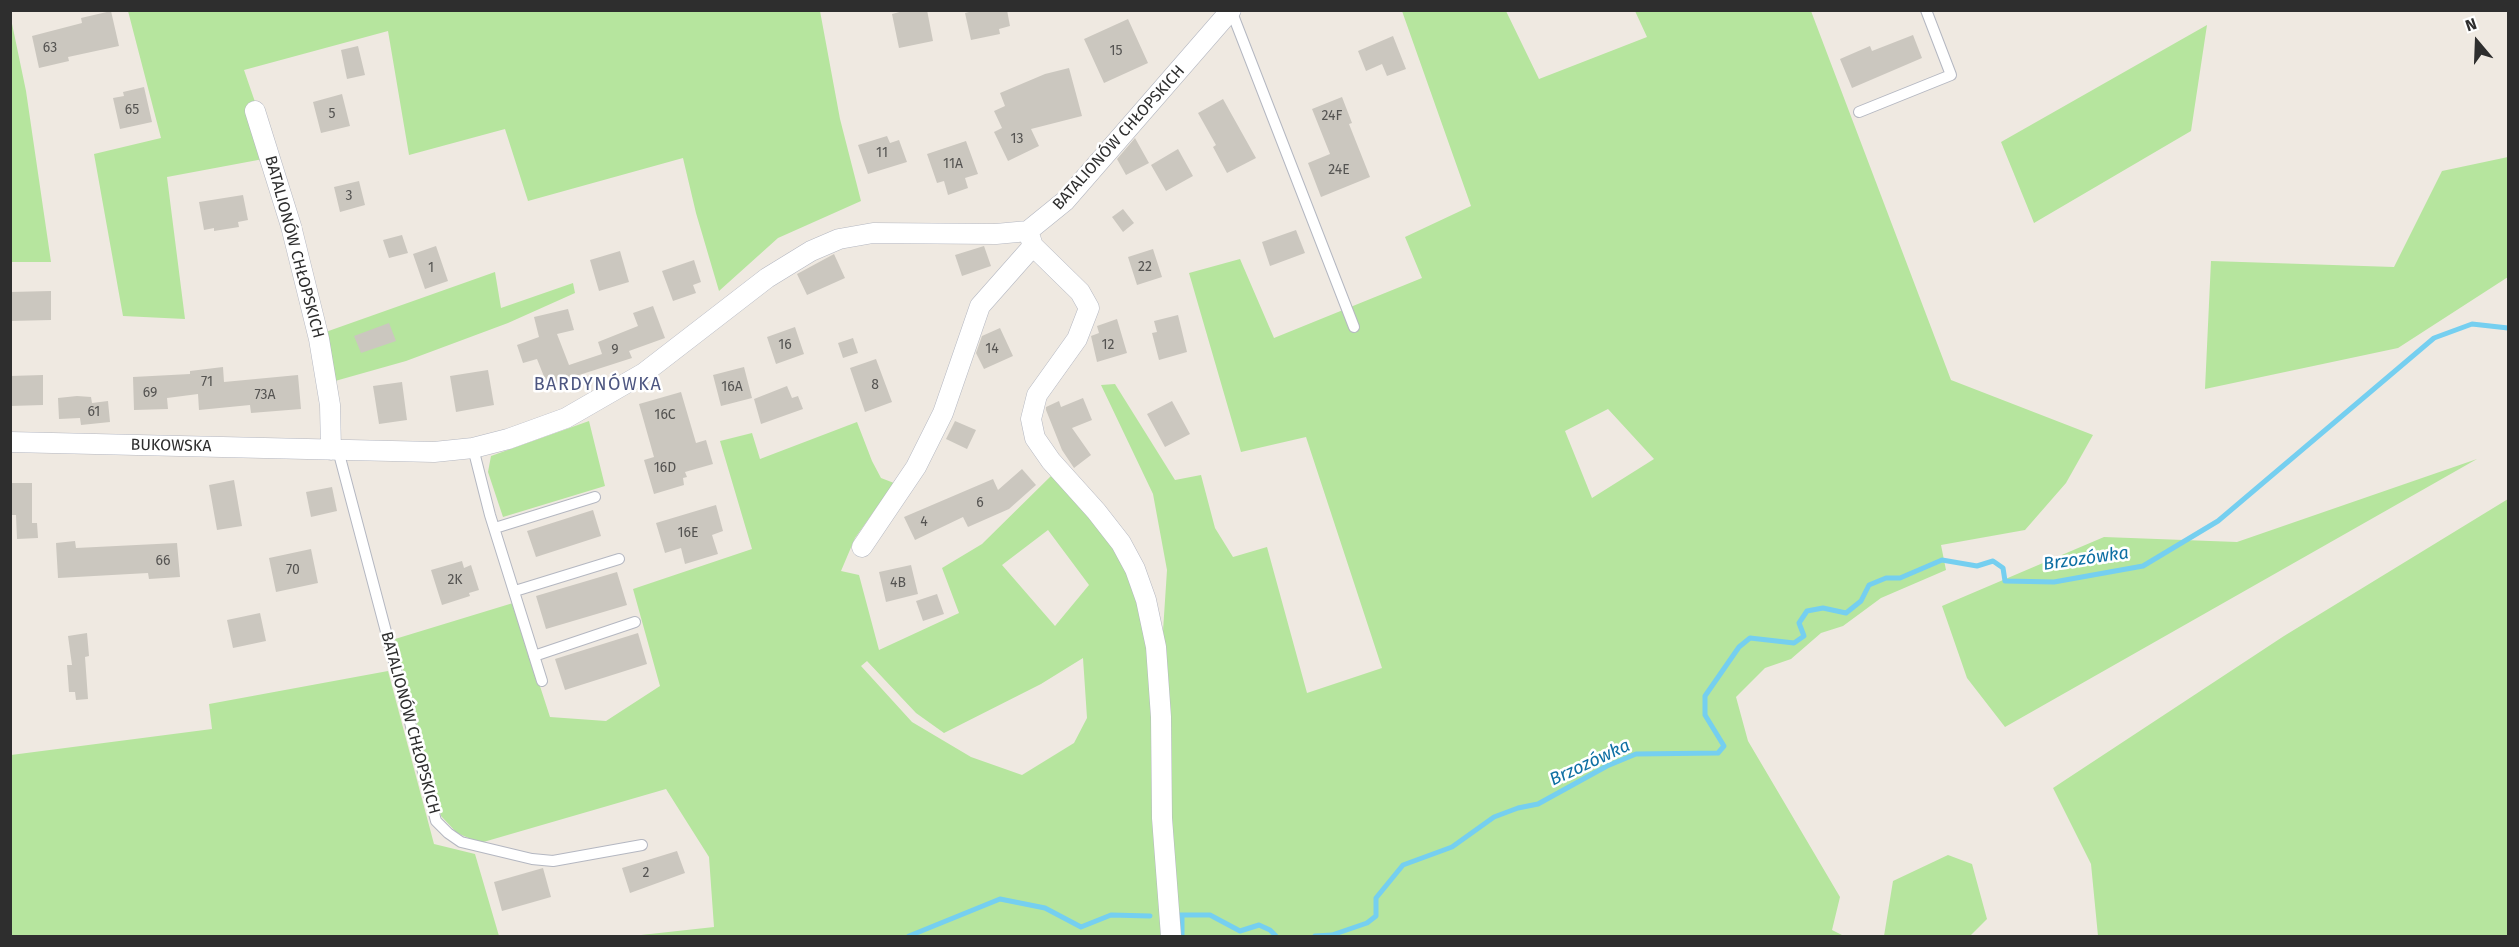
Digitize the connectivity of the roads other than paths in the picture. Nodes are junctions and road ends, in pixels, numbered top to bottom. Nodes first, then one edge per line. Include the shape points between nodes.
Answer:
1 (1231, 10) edge
2 (1926, 10) edge
3 (255, 111) dead end
4 (1859, 112) dead end
5 (1031, 239) junction
6 (1354, 327) dead end
7 (10, 442) edge
8 (473, 448) junction
9 (334, 450) junction
10 (595, 497) dead end
11 (495, 528) junction
12 (862, 547) dead end
13 (619, 559) dead end
14 (515, 591) junction
15 (635, 622) dead end
16 (534, 656) junction
17 (542, 681) dead end
18 (642, 845) dead end
19 (1171, 936) edge

1 - 5 street, BATALIONÓW CHŁOPSKICH
1 - 6 lane
2 - 4 lane via 1951,75
3 - 9 street, BATALIONÓW CHŁOPSKICH via 291,226 319,339
5 - 8 street via 996,234 873,233 839,239 767,278 644,373 609,394 566,418
5 - 12 street, BATALIONÓW CHŁOPSKICH via 980,306 943,413 916,467
5 - 19 street via 1080,292 1089,308 1077,339 1037,395 1031,418 1035,438 1051,461 1121,543 1146,600 1161,717 1162,818
7 - 9 street, BUKOWSKA
8 - 9 street via 434,452
8 - 11 lane
9 - 18 lane, BATALIONÓW CHŁOPSKICH via 436,821 461,842 532,859 553,861
10 - 11 lane
11 - 14 lane
13 - 14 lane
14 - 16 lane
15 - 16 lane
16 - 17 lane

